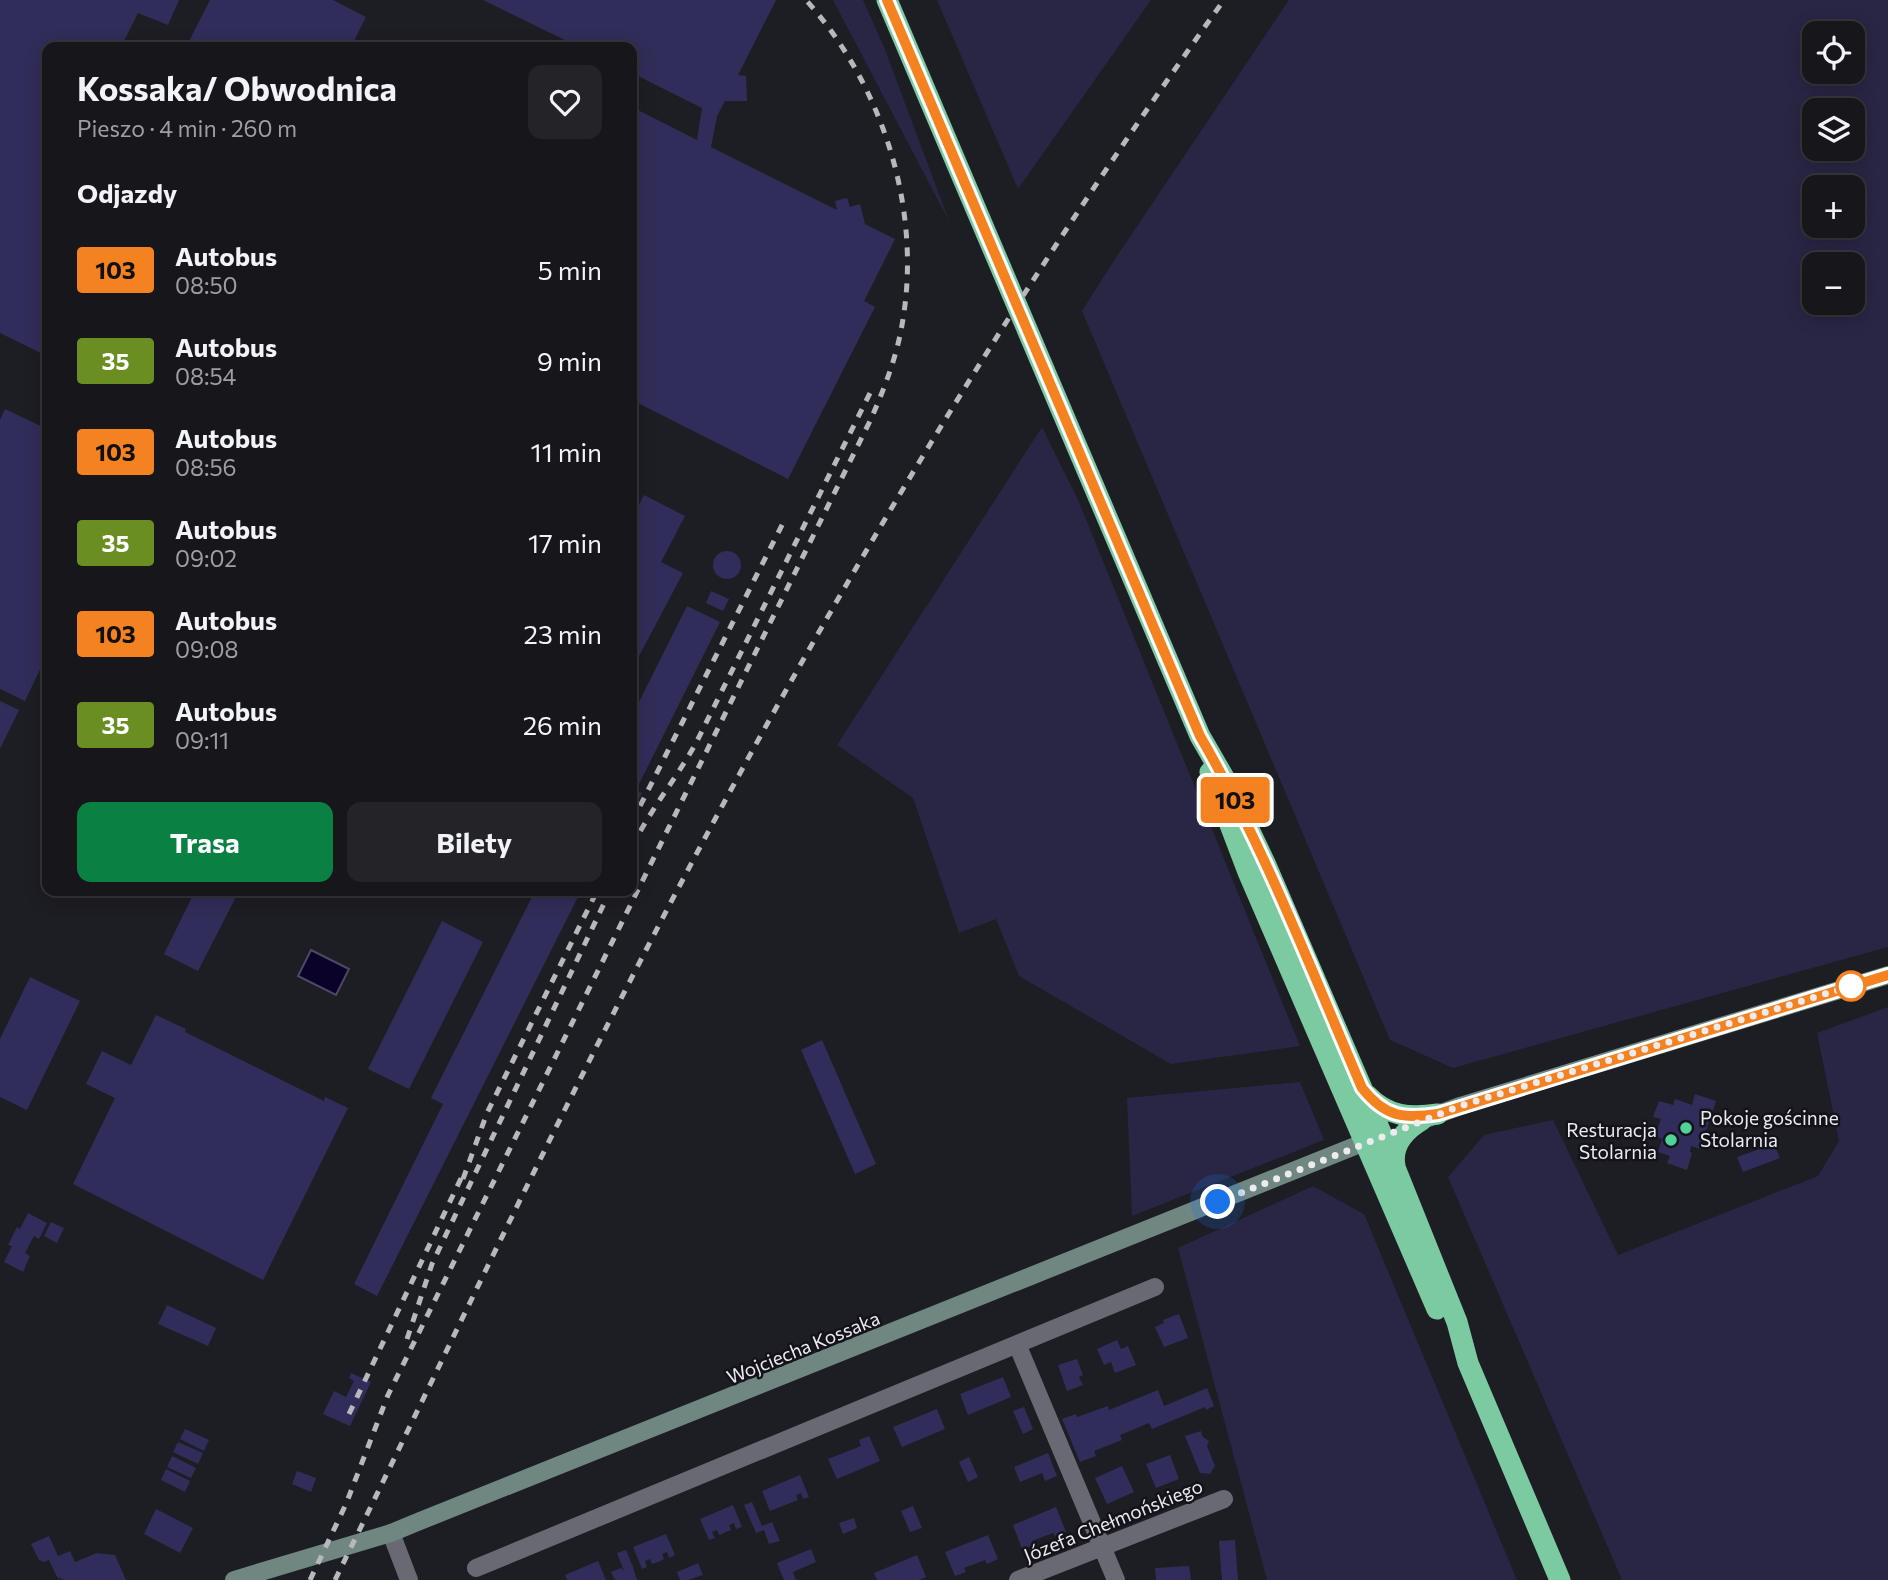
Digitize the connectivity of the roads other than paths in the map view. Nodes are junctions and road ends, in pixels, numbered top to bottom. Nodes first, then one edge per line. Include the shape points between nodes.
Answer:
1 (887, 0) edge
2 (1200, 736) junction
3 (1888, 975) edge
4 (1362, 1088) junction
5 (1430, 1117) junction
6 (1373, 1139) junction
7 (1395, 1168) junction
8 (1155, 1287) dead end
9 (1017, 1344) junction
10 (1468, 1363) junction
11 (1224, 1499) dead end
12 (391, 1532) junction
13 (1102, 1546) junction
14 (477, 1568) dead end
15 (234, 1580) edge
16 (410, 1580) edge
17 (1017, 1580) edge
18 (1116, 1580) edge
19 (1560, 1580) edge

1 - 2 highway
2 - 4 highway via 1259,852
2 - 6 highway via 1218,797
3 - 5 street, Wojciecha Kossaka
4 - 5 highway via 1391,1114
4 - 6 highway
5 - 6 street, Wojciecha Kossaka
5 - 7 highway via 1399,1140
6 - 7 highway
6 - 10 highway via 1445,1326
6 - 12 street, Wojciecha Kossaka
7 - 10 highway via 1457,1322
8 - 9 street
9 - 13 street
9 - 14 street
10 - 19 highway
11 - 13 street, Józefa Chełmońskiego
12 - 15 street, Wojciecha Kossaka
12 - 16 street
13 - 17 street, Józefa Chełmońskiego
13 - 18 street

